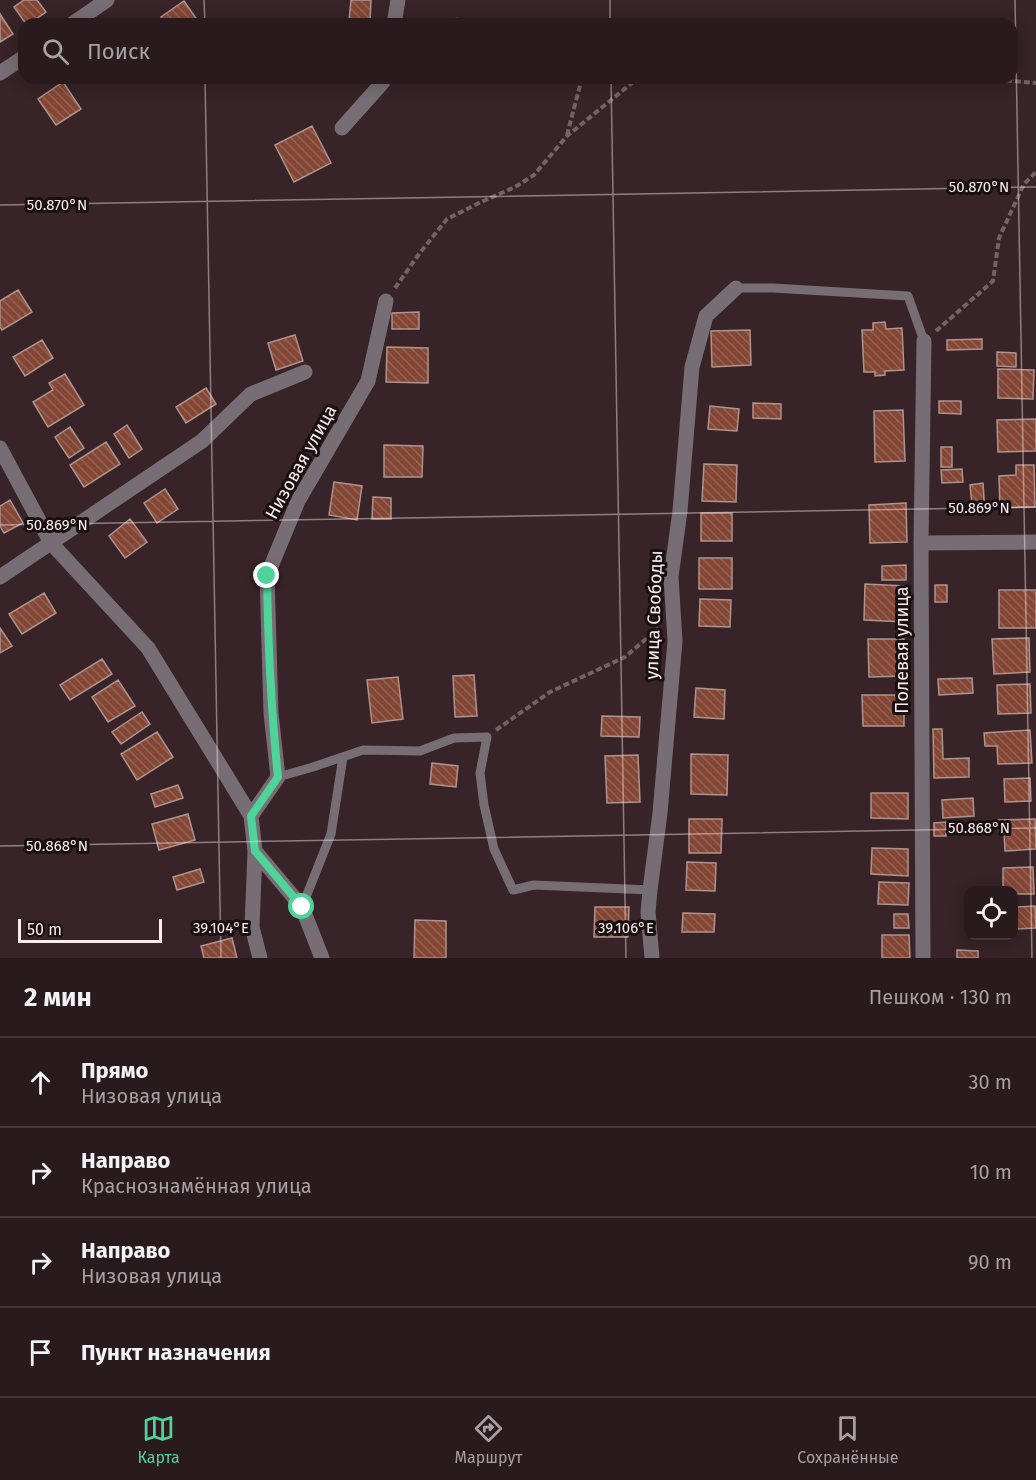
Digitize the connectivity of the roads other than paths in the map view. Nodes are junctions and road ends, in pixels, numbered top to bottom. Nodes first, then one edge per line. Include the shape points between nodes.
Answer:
1 (106, 0) edge
2 (398, 0) edge
3 (80, 18) edge
4 (395, 18) edge
5 (18, 61) edge
6 (0, 73) edge
7 (381, 84) edge
8 (342, 128) dead end
9 (736, 288) joint
10 (386, 301) road end
11 (924, 341) joint
12 (305, 372) dead end
13 (0, 448) edge
14 (1036, 542) edge
15 (51, 543) junction
16 (921, 543) junction
17 (0, 577) edge
18 (343, 757) junction
19 (278, 777) junction
20 (251, 816) junction
21 (255, 851) junction
22 (650, 890) junction
23 (302, 907) junction
24 (261, 958) edge
25 (322, 958) edge
26 (652, 958) edge
27 (923, 958) edge

1 - 3 street
2 - 4 street
5 - 6 street
7 - 8 street
9 - 11 lane via 908,296
9 - 22 street, улица Свободы via 706,316 692,367 671,577 675,641
10 - 19 street, Низовая улица via 368,381 298,501 267,576
11 - 16 street, Полевая улица
12 - 15 street via 251,394 202,441
13 - 15 street
14 - 16 street
15 - 17 street
15 - 20 street via 147,648
16 - 27 street, Полевая улица
18 - 19 lane
18 - 22 lane via 363,750 420,750 454,738 487,736 480,774 484,806 494,849 513,890 534,885
18 - 23 lane via 331,834
19 - 20 street
20 - 21 street
21 - 23 street
21 - 24 street via 252,927
22 - 26 street, улица Свободы
23 - 25 street

